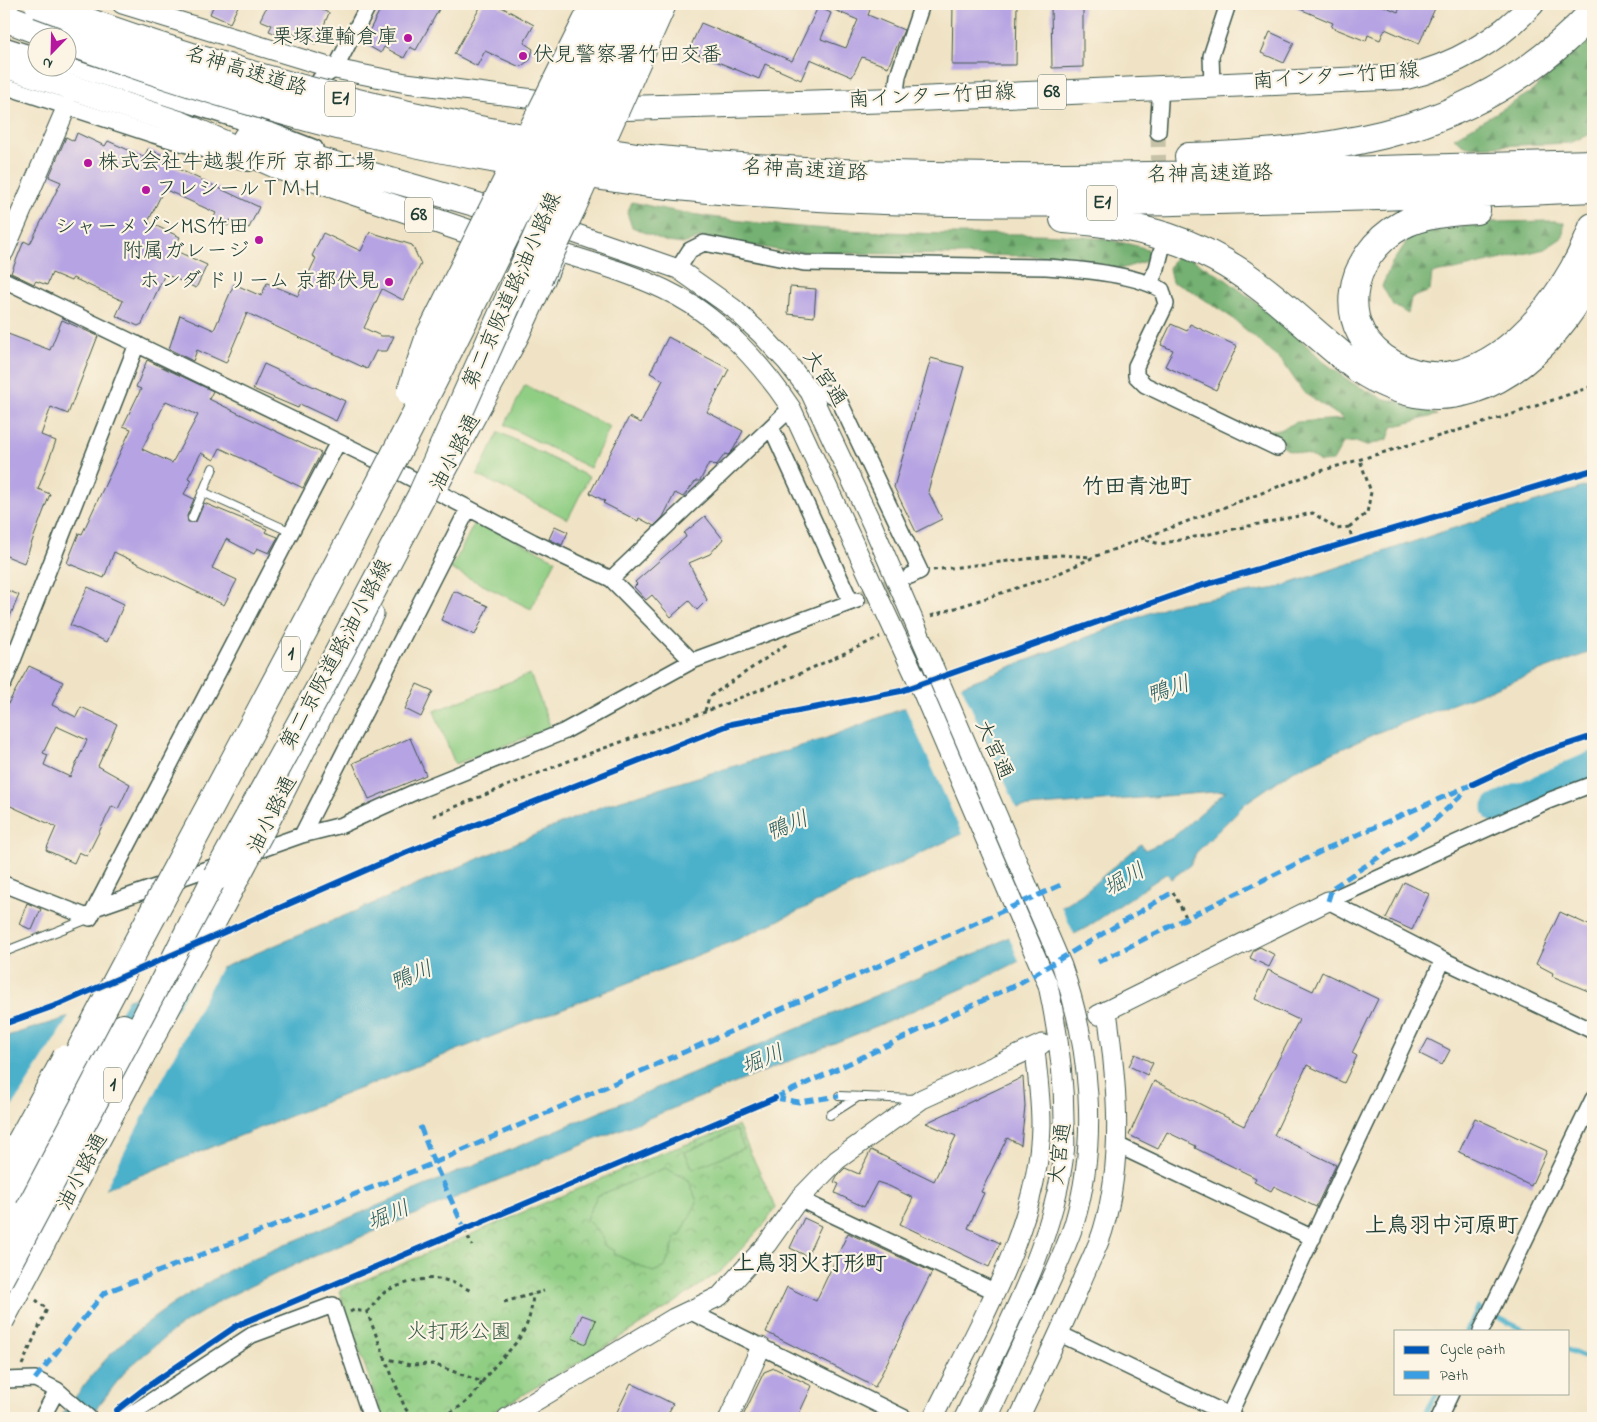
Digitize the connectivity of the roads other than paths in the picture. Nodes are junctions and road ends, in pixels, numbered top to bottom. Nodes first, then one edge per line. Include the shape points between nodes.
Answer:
1 (38, 4) edge
2 (122, 4) edge
3 (369, 4) edge
4 (584, 4) edge
5 (595, 4) edge
6 (615, 4) edge
7 (641, 4) edge
8 (662, 4) edge
9 (674, 4) edge
10 (922, 4) edge
11 (1228, 4) edge
12 (1532, 4) edge
13 (1593, 12) edge
14 (4, 17) edge
15 (32, 28) edge
16 (78, 44) edge
17 (4, 45) edge
18 (28, 53) edge
19 (4, 65) edge
20 (78, 69) edge
21 (335, 69) junction
22 (1212, 84) junction
23 (4, 86) edge
24 (1161, 86) junction
25 (895, 100) junction
26 (550, 101) junction
27 (67, 106) junction
28 (627, 108) junction
29 (182, 124) junction
30 (1158, 132) tunnel mouth
31 (294, 140) junction
32 (347, 166) junction
33 (725, 167) junction
34 (283, 169) junction
35 (646, 171) junction
36 (1570, 180) edge
37 (1593, 188) edge
38 (791, 198) junction
39 (1593, 200) edge
40 (507, 213) junction
41 (1593, 227) edge
42 (568, 231) junction
43 (493, 240) junction
44 (4, 252) edge
45 (558, 252) junction
46 (1160, 252) tunnel mouth
47 (678, 269) junction
48 (1593, 270) edge
49 (4, 280) edge
50 (1150, 282) junction
51 (137, 344) junction
52 (810, 392) junction
53 (791, 408) junction
54 (770, 427) junction
55 (338, 442) junction
56 (1277, 448) dead end
57 (213, 468) dead end
58 (382, 470) junction
59 (203, 492) junction
60 (428, 494) junction
61 (468, 509) junction
62 (192, 518) dead end
63 (291, 532) junction
64 (915, 574) road end
65 (611, 579) junction
66 (692, 661) junction
67 (4, 683) edge
68 (1593, 784) edge
69 (302, 835) junction
70 (217, 876) junction
71 (4, 884) edge
72 (1328, 901) junction
73 (92, 913) junction
74 (4, 952) edge
75 (1443, 960) junction
76 (1593, 1031) edge
77 (839, 1096) dead end
78 (858, 1097) junction
79 (922, 1099) junction
80 (1593, 1099) edge
81 (830, 1115) dead end
82 (1115, 1144) junction
83 (4, 1164) edge
84 (4, 1196) edge
85 (799, 1199) junction
86 (1313, 1238) junction
87 (4, 1245) edge
88 (13, 1290) edge
89 (994, 1291) junction
90 (689, 1311) junction
91 (4, 1322) edge
92 (1481, 1330) edge
93 (1060, 1334) junction
94 (762, 1347) junction
95 (8, 1382) edge
96 (57, 1390) junction
97 (1451, 1394) edge
98 (1232, 1417) edge
99 (42, 1418) edge
100 (89, 1418) edge
101 (125, 1418) edge
102 (371, 1418) edge
103 (507, 1418) edge
104 (729, 1418) edge
105 (905, 1418) edge
106 (933, 1418) edge
107 (964, 1418) edge
108 (988, 1418) edge
109 (1019, 1418) edge
110 (1439, 1418) edge

1 - 35 highway, 名神高速道路 / E1, bridge via 216,64 382,110 547,144
2 - 21 street
3 - 21 street
4 - 26 street
5 - 58 highway, bridge via 430,336
6 - 58 highway, 第二京阪道路;油小路線 / 1, bridge via 523,200
7 - 60 highway, 第二京阪道路;油小路線 / 1, bridge
8 - 60 highway, bridge via 571,210 502,354
9 - 28 street, 油小路通
10 - 25 street via 898,76
11 - 22 street via 1212,56
12 - 22 main road, 南インター竹田線 / 68 via 1470,54 1431,71 1406,77
13 - 33 highway via 1530,68 1494,92 1439,118 1361,140 1274,153 1220,156 900,160
14 - 15 highway
16 - 35 highway, 名神高速道路 / E1, bridge via 204,87 374,134 549,169
17 - 18 street
19 - 29 main road, 68
20 - 31 street
21 - 26 street via 406,84
21 - 31 street via 320,79
22 - 24 main road, 南インター竹田線 / 68
23 - 27 street
24 - 25 main road, 南インター竹田線 / 68
24 - 30 street
25 - 28 main road, 南インター竹田線 / 68
26 - 28 main road, 南インター竹田線 / 68
26 - 40 main road via 521,185
27 - 34 street via 229,158
27 - 44 street
28 - 42 main road, 油小路通
29 - 32 main road, 68 via 217,129
29 - 34 main road, 68
31 - 32 street
32 - 40 main road, 68
33 - 35 highway, 名神高速道路 / E1
33 - 36 highway, 名神高速道路 / E1 via 849,174 1049,178
34 - 43 main road, 68
35 - 38 highway, 名神高速道路 / E1
36 - 37 highway, 名神高速道路 / E1
36 - 38 highway, 名神高速道路 / E1 via 1077,203
36 - 39 highway
36 - 41 highway via 1404,224 1390,232 1366,256 1354,284 1356,315 1369,344 1394,364 1424,374 1466,371 1489,361 1512,346 1550,308 1578,264
38 - 48 highway via 1094,221 1153,231 1233,267 1359,369 1395,388 1437,395 1476,388 1512,370 1534,352 1563,320
40 - 42 main road, 68
40 - 43 main road
42 - 45 main road, 油小路通
42 - 47 street, 大宮通
43 - 45 main road, 68
43 - 58 street
45 - 53 street, 大宮通 via 606,266 678,296 699,310 770,376
45 - 60 street, 油小路通 via 519,337
46 - 50 street
47 - 50 street via 690,250 704,243 804,263 1072,268
47 - 52 street, 大宮通 via 754,328
49 - 51 street
50 - 56 street via 1162,290 1166,304 1136,366 1136,376 1145,385
51 - 55 street
51 - 67 street
52 - 64 street via 827,392 838,398
52 - 108 street, 大宮通 via 872,524 1066,978 1077,1015 1086,1067 1089,1115 1083,1177 1074,1223
53 - 54 street
53 - 107 street, 大宮通 via 902,646 1048,986 1064,1078 1064,1152 1044,1243
54 - 65 street
54 - 66 street via 854,601
55 - 58 street
55 - 63 street
57 - 59 lane
58 - 60 street
58 - 83 street, bridge
58 - 84 highway, 第二京阪道路;油小路線 / 1, bridge via 319,600
59 - 62 lane
59 - 63 lane
60 - 61 street
60 - 70 highway, 第二京阪道路;油小路線 / 1, bridge
60 - 88 street, 油小路通, bridge via 274,814
61 - 65 street
61 - 69 street
63 - 73 street
65 - 66 street
66 - 69 street via 563,732 342,825
68 - 72 street via 1548,801
69 - 73 street
70 - 87 highway via 79,1101
70 - 88 highway, 第二京阪道路;油小路線 / 1
71 - 73 street
72 - 75 street
72 - 82 street via 1103,1013 1116,1071
73 - 74 lane
75 - 76 street
75 - 86 street
77 - 78 lane
78 - 79 lane
78 - 81 lane
79 - 85 street via 837,1160
79 - 89 street via 1039,1046 1041,1124 1034,1181 1017,1243
80 - 92 street
82 - 86 street
82 - 93 street via 1113,1178 1103,1230
85 - 89 street
85 - 90 street via 767,1244 720,1296
86 - 98 street
88 - 91 street, 油小路通, bridge
89 - 106 street
90 - 94 street
90 - 103 street
93 - 98 street
93 - 109 street
94 - 104 street
94 - 105 street
95 - 96 street via 35,1380
96 - 99 street
96 - 100 street
97 - 110 street
101 - 102 street via 252,1335 333,1305

